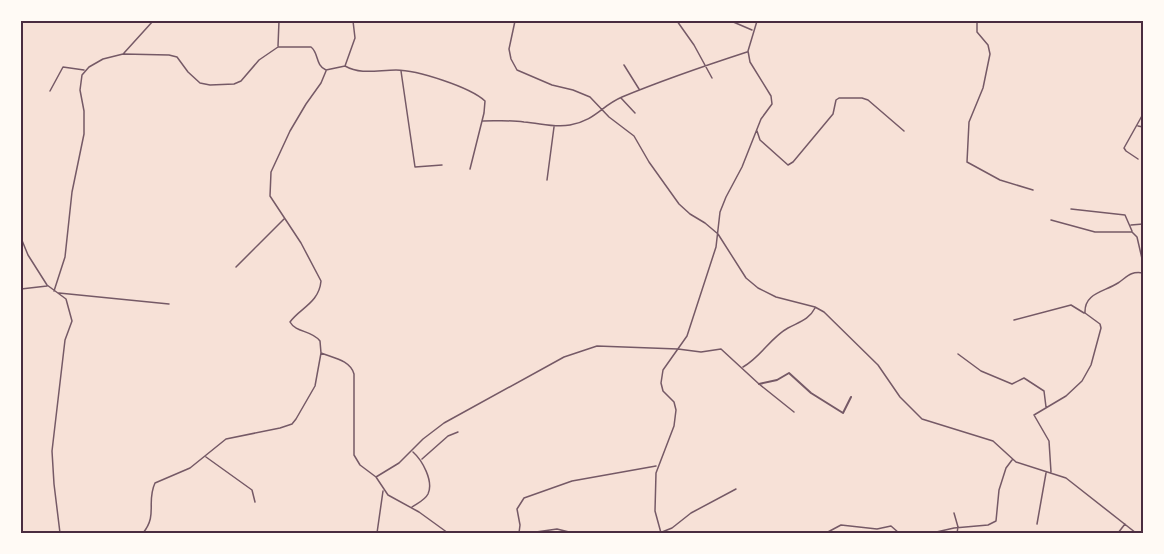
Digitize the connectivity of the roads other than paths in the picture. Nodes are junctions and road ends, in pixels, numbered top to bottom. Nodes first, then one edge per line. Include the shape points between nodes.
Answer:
1 (153, 21) edge
2 (279, 21) edge
3 (353, 21) edge
4 (515, 21) edge
5 (677, 21) edge
6 (731, 21) edge
7 (757, 21) edge
8 (977, 21) edge
9 (753, 31) junction
10 (278, 47) junction
11 (748, 51) junction
12 (123, 54) junction
13 (624, 65) dead end
14 (705, 65) junction
15 (345, 66) junction
16 (85, 70) junction
17 (326, 70) junction
18 (401, 70) junction
19 (712, 78) dead end
20 (640, 90) junction
21 (50, 91) dead end
22 (621, 98) junction
23 (603, 110) junction
24 (635, 113) dead end
25 (1143, 114) edge
26 (482, 121) junction
27 (554, 126) junction
28 (1137, 126) junction
29 (1143, 126) edge
30 (756, 130) junction
31 (904, 131) dead end
32 (1138, 159) dead end
33 (442, 165) dead end
34 (470, 169) dead end
35 (547, 180) dead end
36 (1033, 190) dead end
37 (1071, 209) dead end
38 (285, 219) junction
39 (1051, 220) dead end
40 (1143, 224) edge
41 (1130, 225) junction
42 (1132, 232) junction
43 (718, 234) junction
44 (21, 238) edge
45 (1143, 263) edge
46 (236, 267) dead end
47 (1143, 273) edge
48 (47, 285) junction
49 (21, 289) edge
50 (54, 291) junction
51 (58, 293) junction
52 (170, 304) dead end
53 (815, 307) junction
54 (1085, 313) junction
55 (1014, 320) dead end
56 (678, 349) junction
57 (321, 353) junction
58 (958, 354) dead end
59 (742, 368) junction
60 (759, 384) junction
61 (851, 397) dead end
62 (1046, 408) junction
63 (794, 412) dead end
64 (458, 432) dead end
65 (412, 451) junction
66 (205, 457) junction
67 (1013, 459) junction
68 (421, 460) junction
69 (657, 465) junction
70 (1047, 472) junction
71 (1051, 473) junction
72 (376, 477) junction
73 (736, 489) dead end
74 (383, 490) junction
75 (255, 502) dead end
76 (412, 508) junction
77 (954, 513) dead end
78 (1125, 523) junction
79 (1037, 524) dead end
80 (958, 527) junction
81 (60, 533) edge
82 (143, 533) edge
83 (377, 533) edge
84 (448, 533) edge
85 (456, 533) edge
86 (462, 533) edge
87 (519, 533) edge
88 (529, 533) edge
89 (573, 533) edge
90 (661, 533) edge
91 (826, 533) edge
92 (898, 533) edge
93 (932, 533) edge
94 (957, 533) edge
95 (1119, 533) edge
96 (1136, 533) edge

1 - 12 street
2 - 10 street
3 - 15 street via 355,38
4 - 23 street via 509,49 517,70 586,95
5 - 14 street
6 - 9 street
7 - 9 street
8 - 36 street via 977,32 990,54 983,88 969,122 967,162 1000,180
9 - 11 street
10 - 12 street via 234,84 200,83 177,57
10 - 17 street via 311,46 318,64
11 - 14 street
11 - 30 street via 750,62 772,100
12 - 16 street via 103,59
13 - 20 street
14 - 19 street
14 - 20 street
15 - 17 street
15 - 18 street via 364,72
16 - 21 street via 63,67
16 - 50 street via 80,82 84,134 72,192 68,242
17 - 38 street via 271,172 270,196
18 - 26 street via 443,81 483,98 486,104
18 - 33 street via 414,167
20 - 22 street
22 - 23 street
22 - 24 street
23 - 27 street via 578,123
23 - 43 street via 634,136 679,204
25 - 28 street
26 - 27 street
26 - 34 street
27 - 35 street
28 - 29 street
28 - 32 street via 1124,148
30 - 31 street via 760,140 788,165 833,114 839,98 868,100
30 - 43 street via 720,212
37 - 41 street via 1125,215
38 - 46 street
38 - 57 street via 321,285 312,303 290,322 316,336
39 - 42 street via 1095,232
40 - 41 street
41 - 42 street
42 - 45 street via 1139,242
43 - 53 street via 746,278 758,288
43 - 56 street via 690,328
44 - 48 street
47 - 54 street via 1127,274 1117,284 1095,293 1085,305
48 - 49 street
48 - 50 street
50 - 51 street
51 - 52 street
51 - 81 street via 66,299 72,321 65,340 52,451
53 - 59 street via 808,318 784,331
53 - 67 street via 879,365 915,414 926,421 993,441
54 - 55 street via 1071,305
54 - 62 street via 1101,326 1092,365 1076,388
56 - 59 street via 721,349
56 - 65 street via 597,346 564,357 444,423
56 - 69 street via 661,377 663,391 676,410 674,426
57 - 66 street via 313,393 292,424 229,437
57 - 72 street via 352,368 354,455
58 - 62 street via 981,371 1012,384 1024,378 1044,391
59 - 60 street
60 - 61 street via 789,373 843,413
60 - 63 street
62 - 71 street via 1033,416 1049,441
64 - 68 street
65 - 68 street
65 - 72 street
66 - 75 street via 252,490
66 - 82 street via 155,483 150,494 152,516
67 - 70 street
67 - 80 street via 999,490 996,522
68 - 76 street via 429,491
69 - 87 street via 588,477 524,498 517,509
69 - 90 street via 655,511
70 - 71 street
70 - 79 street
71 - 78 street via 1066,478
72 - 74 street
73 - 90 street
74 - 76 street
74 - 83 street
76 - 84 street
77 - 80 street
78 - 95 street
78 - 96 street
80 - 93 street
80 - 94 street
85 - 86 street
88 - 89 street via 557,529
91 - 92 street via 841,525 877,530 891,526

